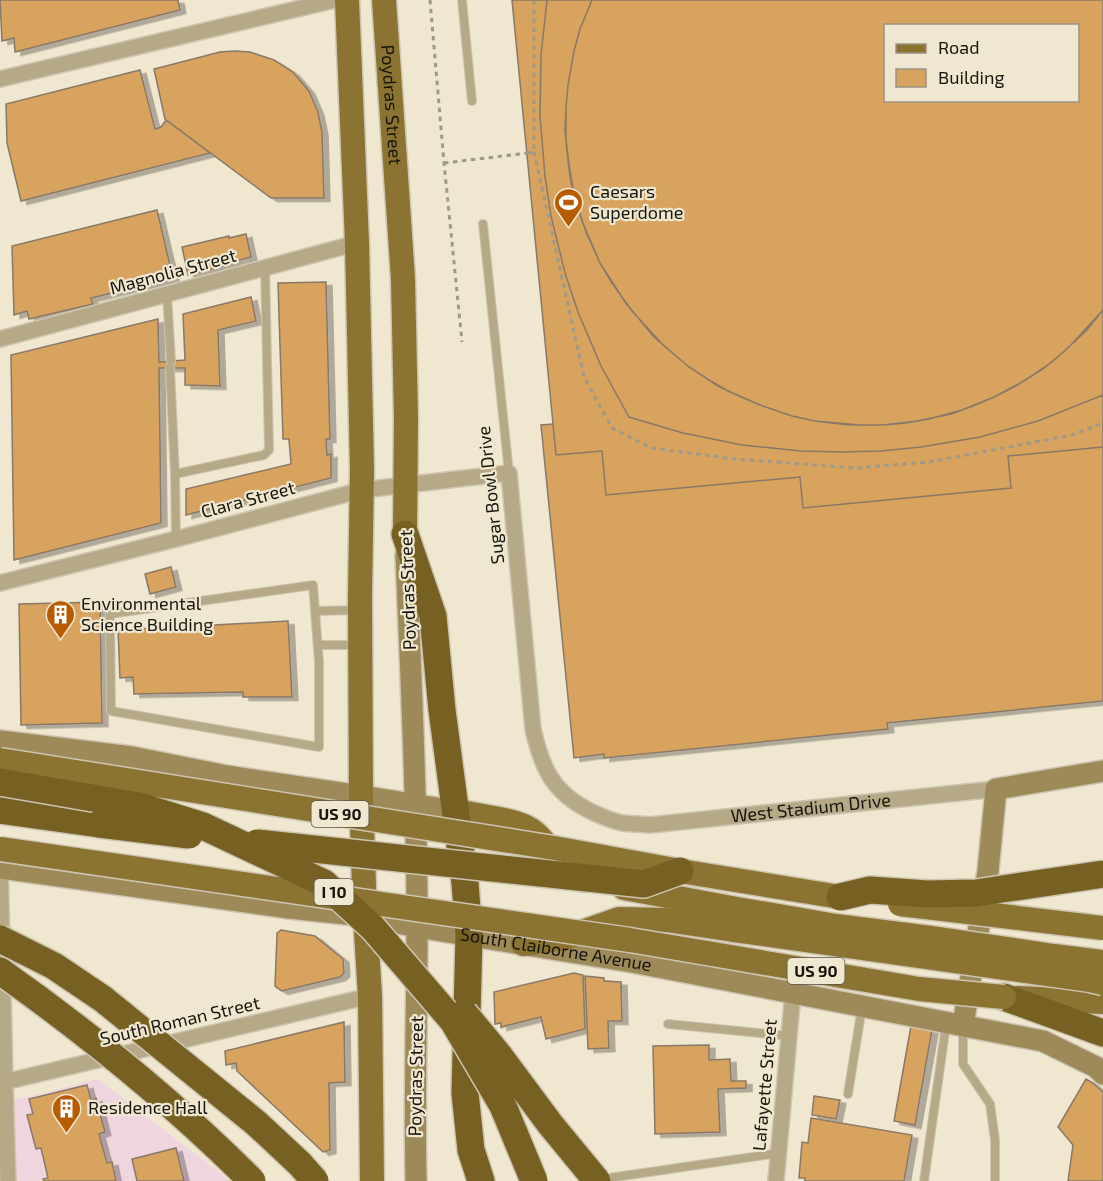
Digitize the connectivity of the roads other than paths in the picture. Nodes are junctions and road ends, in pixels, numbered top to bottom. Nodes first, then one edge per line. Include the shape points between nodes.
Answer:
1 (335, 0) edge
2 (347, 0) edge
3 (384, 0) edge
4 (462, 0) edge
5 (0, 79) edge
6 (472, 101) dead end
7 (483, 224) dead end
8 (357, 243) junction
9 (265, 267) junction
10 (167, 294) junction
11 (0, 339) edge
12 (509, 473) junction
13 (175, 474) junction
14 (405, 484) junction
15 (362, 490) junction
16 (405, 534) junction
17 (176, 539) junction
18 (0, 583) edge
19 (360, 610) junction
20 (315, 611) junction
21 (318, 645) junction
22 (361, 645) junction
23 (0, 741) edge
24 (0, 760) edge
25 (542, 761) joint
26 (1103, 771) edge
27 (0, 782) edge
28 (996, 789) junction
29 (361, 796) junction
30 (415, 805) junction
31 (0, 810) edge
32 (456, 811) junction
33 (0, 838) edge
34 (0, 849) edge
35 (0, 868) edge
36 (680, 871) junction
37 (1098, 874) edge
38 (840, 897) junction
39 (735, 919) junction
40 (369, 922) junction
41 (417, 927) junction
42 (1103, 928) edge
43 (469, 935) junction
44 (0, 939) edge
45 (523, 944) junction
46 (1103, 962) edge
47 (0, 971) edge
48 (1103, 983) edge
49 (793, 992) junction
50 (370, 996) junction
51 (1004, 997) junction
52 (1103, 1002) edge
53 (862, 1006) junction
54 (668, 1024) dead end
55 (955, 1024) junction
56 (1103, 1033) edge
57 (789, 1036) junction
58 (1103, 1074) edge
59 (2, 1082) edge
60 (848, 1094) dead end
61 (779, 1153) junction
62 (8, 1181) edge
63 (252, 1181) edge
64 (315, 1181) edge
65 (372, 1181) edge
66 (416, 1181) edge
67 (481, 1181) edge
68 (534, 1181) edge
69 (587, 1181) edge
70 (597, 1181) edge
71 (776, 1181) edge
72 (924, 1181) edge
73 (994, 1181) edge

1 - 5 street
2 - 8 main road
3 - 14 main road, Poydras Street via 403,279
4 - 6 lane
7 - 12 lane, Sugar Bowl Drive
8 - 9 street, Magnolia Street
8 - 15 main road
9 - 10 street, Magnolia Street
9 - 13 lane via 269,450 264,455
10 - 11 street, Magnolia Street
10 - 13 lane
12 - 14 street, Clara Street
12 - 25 street, Sugar Bowl Drive via 533,729
13 - 17 lane
14 - 15 street, Clara Street
14 - 16 main road, Poydras Street
15 - 17 street, Clara Street
15 - 19 main road
16 - 30 street, Poydras Street
16 - 32 highway via 433,616
17 - 18 street, Clara Street
19 - 20 lane
19 - 22 main road
20 - 21 lane
20 - 21 lane via 313,585 110,614 111,711 319,747
21 - 22 lane
22 - 29 main road
23 - 29 street via 132,757
24 - 36 main road, US 90, bridge
25 - 28 street, West Stadium Drive via 570,800 598,815 650,825
26 - 28 street, West Stadium Drive
27 - 40 highway, I 10, bridge via 139,806 203,826 324,883
28 - 55 street via 988,871
29 - 30 street
29 - 40 main road
30 - 32 street
30 - 41 street, Poydras Street
31 - 36 highway, bridge via 323,851 644,884
32 - 39 main road via 529,828 548,846 563,869 579,879
32 - 43 highway
33 - 35 street
34 - 51 main road, South Claiborne Avenue / US 90, bridge via 630,940 920,989
35 - 40 street, South Claiborne Avenue
35 - 59 street
36 - 38 main road, US 90
37 - 38 highway, bridge via 976,893 870,890
38 - 42 main road, US 90, bridge
39 - 45 main road via 619,919 565,938
39 - 46 main road, bridge via 836,926
39 - 48 main road, bridge
40 - 41 street, South Claiborne Avenue
40 - 50 main road
40 - 68 highway, I 10, bridge via 453,1021 503,1106
40 - 70 highway, bridge via 422,962
41 - 43 street, South Claiborne Avenue
41 - 66 street, Poydras Street
43 - 45 street, South Claiborne Avenue
43 - 67 highway via 465,1093 471,1150
44 - 64 highway, bridge via 54,966 103,999 256,1123
45 - 49 street, South Claiborne Avenue
47 - 63 highway, bridge via 170,1104
49 - 53 street, South Claiborne Avenue
49 - 57 street, Lafayette Street
50 - 59 street, South Roman Street
50 - 65 main road
51 - 52 main road, South Claiborne Avenue / US 90
51 - 56 highway
53 - 55 street, South Claiborne Avenue
53 - 60 lane
54 - 57 lane
55 - 58 street, South Claiborne Avenue via 1044,1041
55 - 72 lane
55 - 73 lane via 963,1064 990,1104 995,1140
57 - 61 street, Lafayette Street
59 - 62 street
61 - 69 lane
61 - 71 street, Lafayette Street

